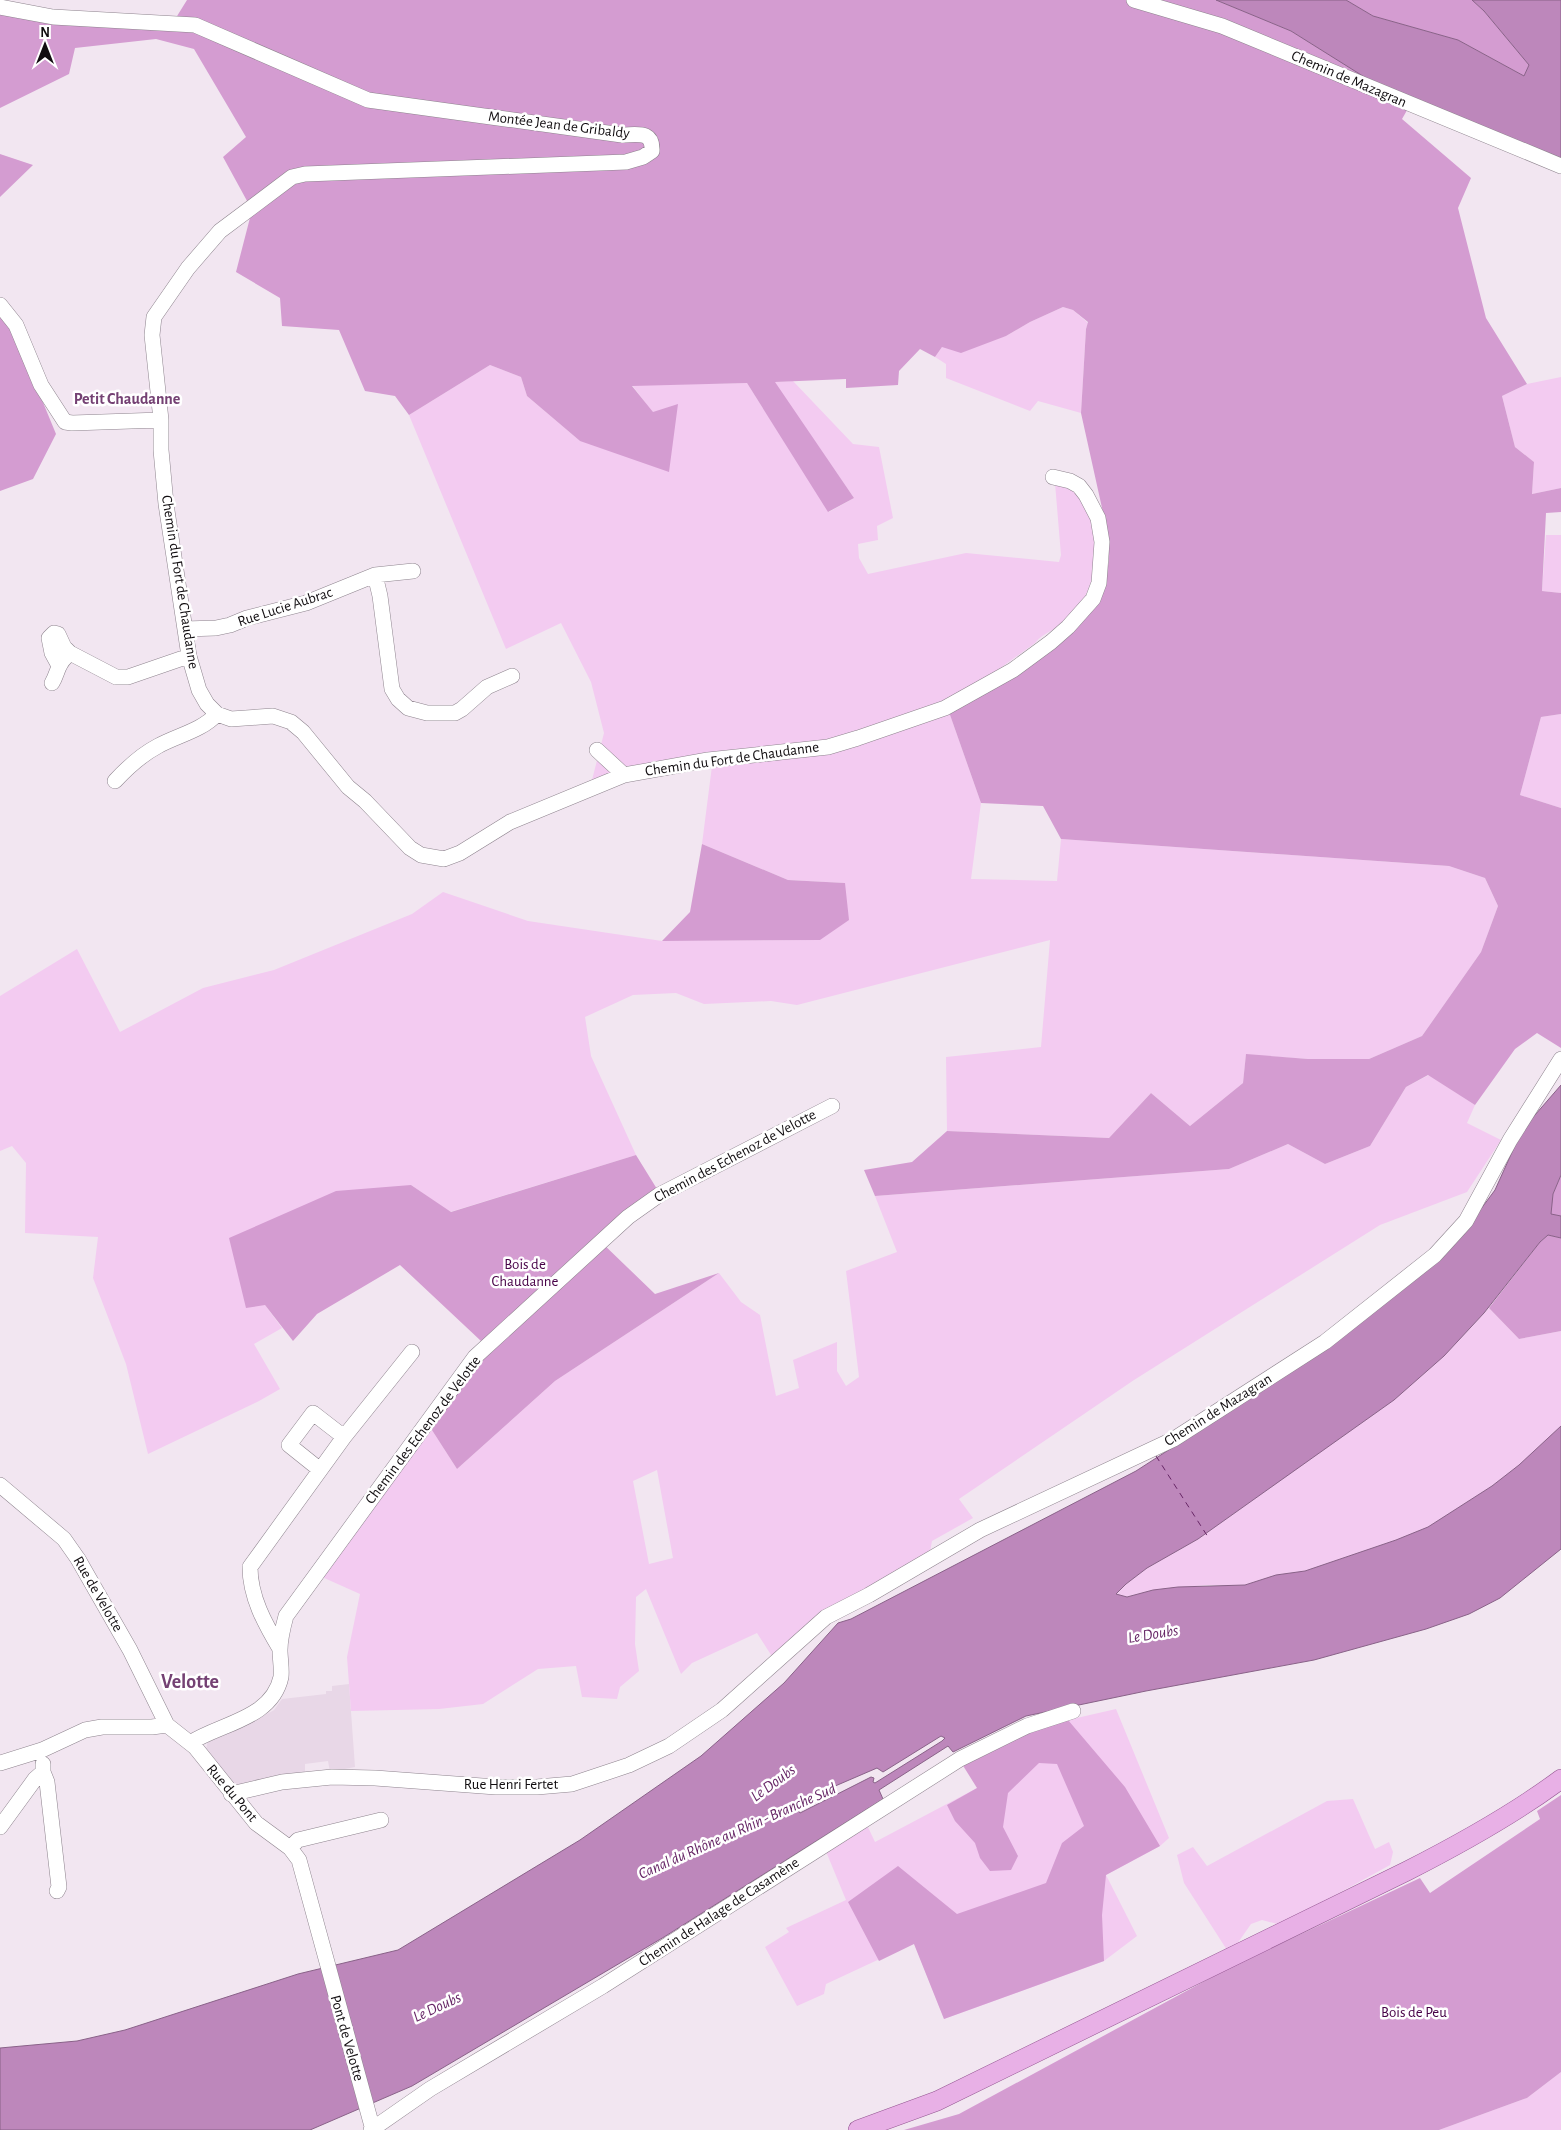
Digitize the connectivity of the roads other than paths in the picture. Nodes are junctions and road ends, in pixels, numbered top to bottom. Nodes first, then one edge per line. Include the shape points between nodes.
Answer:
1 (1134, 0) edge
2 (0, 7) edge
3 (1561, 166) edge
4 (0, 305) edge
5 (154, 317) joint
6 (161, 420) junction
7 (1053, 477) dead end
8 (413, 571) dead end
9 (375, 575) junction
10 (185, 629) junction
11 (70, 653) junction
12 (189, 656) junction
13 (58, 664) junction
14 (512, 676) dead end
15 (52, 683) dead end
16 (217, 714) junction
17 (597, 750) dead end
18 (624, 775) junction
19 (115, 781) dead end
20 (1561, 1059) edge
21 (832, 1106) dead end
22 (412, 1352) dead end
23 (344, 1437) junction
24 (319, 1469) junction
25 (0, 1485) edge
26 (280, 1649) junction
27 (762, 1675) joint
28 (1073, 1712) dead end
29 (167, 1725) junction
30 (190, 1743) junction
31 (42, 1750) junction
32 (0, 1763) edge
33 (43, 1772) junction
34 (1561, 1779) edge
35 (231, 1794) junction
36 (381, 1820) dead end
37 (0, 1828) edge
38 (290, 1848) junction
39 (57, 1891) dead end
40 (321, 1946) joint
41 (372, 2127) edge
42 (858, 2130) edge

1 - 3 street, Chemin de Mazagran via 1231,29
2 - 5 street, Montée Jean de Gribaldy via 52,17 195,25 368,100 622,135 643,134 653,143 652,151 626,162 292,177 220,231 188,268
4 - 6 street via 16,325 41,386 64,422
5 - 6 street, Chemin du Fort de Chaudanne via 152,336
6 - 10 street, Chemin du Fort de Chaudanne via 166,504
7 - 18 street, Chemin du Fort de Chaudanne via 1079,486 1098,518 1102,542 1099,583 1093,599 1074,620 1013,670 945,708 828,746 708,760
8 - 9 street, Rue Lucie Aubrac
9 - 10 street, Rue Lucie Aubrac via 306,603 230,625
9 - 14 street via 392,689 408,708 427,713 455,713 487,687
10 - 12 street, Chemin du Fort de Chaudanne
11 - 12 street via 122,678
11 - 13 street
11 - 13 street via 58,634 51,634 48,638
12 - 16 street, Chemin du Fort de Chaudanne via 199,690
13 - 15 street
16 - 18 street, Chemin du Fort de Chaudanne via 231,719 273,716 291,722 348,787 366,801 410,848 431,858 444,859 460,853 510,822
16 - 19 street via 207,725 159,745 136,760
17 - 18 street
20 - 27 street, Chemin de Mazagran via 1510,1140 1466,1221 1435,1255 1325,1342 1174,1440 980,1530 826,1618
21 - 26 street, Chemin des Echenoz de Velotte via 659,1195 628,1217 475,1357 295,1602 286,1616
22 - 23 street
23 - 24 street
23 - 24 street via 313,1413 289,1445
24 - 26 street via 250,1567 250,1581 264,1624
25 - 29 street, Rue de Velotte via 64,1539 78,1559 130,1650
26 - 30 street, Chemin des Echenoz de Velotte via 279,1686 266,1704 254,1713
27 - 35 street, Rue Henri Fertet via 722,1710 669,1746 629,1766 572,1784 496,1787 332,1777 282,1782
28 - 41 street, Chemin de Halage de Casamène via 1027,1726 960,1759 603,1986
29 - 30 street, Rue du Pont
29 - 31 street via 85,1730
30 - 35 street, Rue du Pont
31 - 32 street
31 - 33 street
33 - 37 street
33 - 39 street via 47,1782
34 - 42 main road via 1455,1846 1247,1945 937,2101
35 - 38 street, Rue du Pont via 256,1823
36 - 38 street via 298,1840
38 - 40 street, Rue du Pont via 299,1860
40 - 41 street, Pont de Velotte

